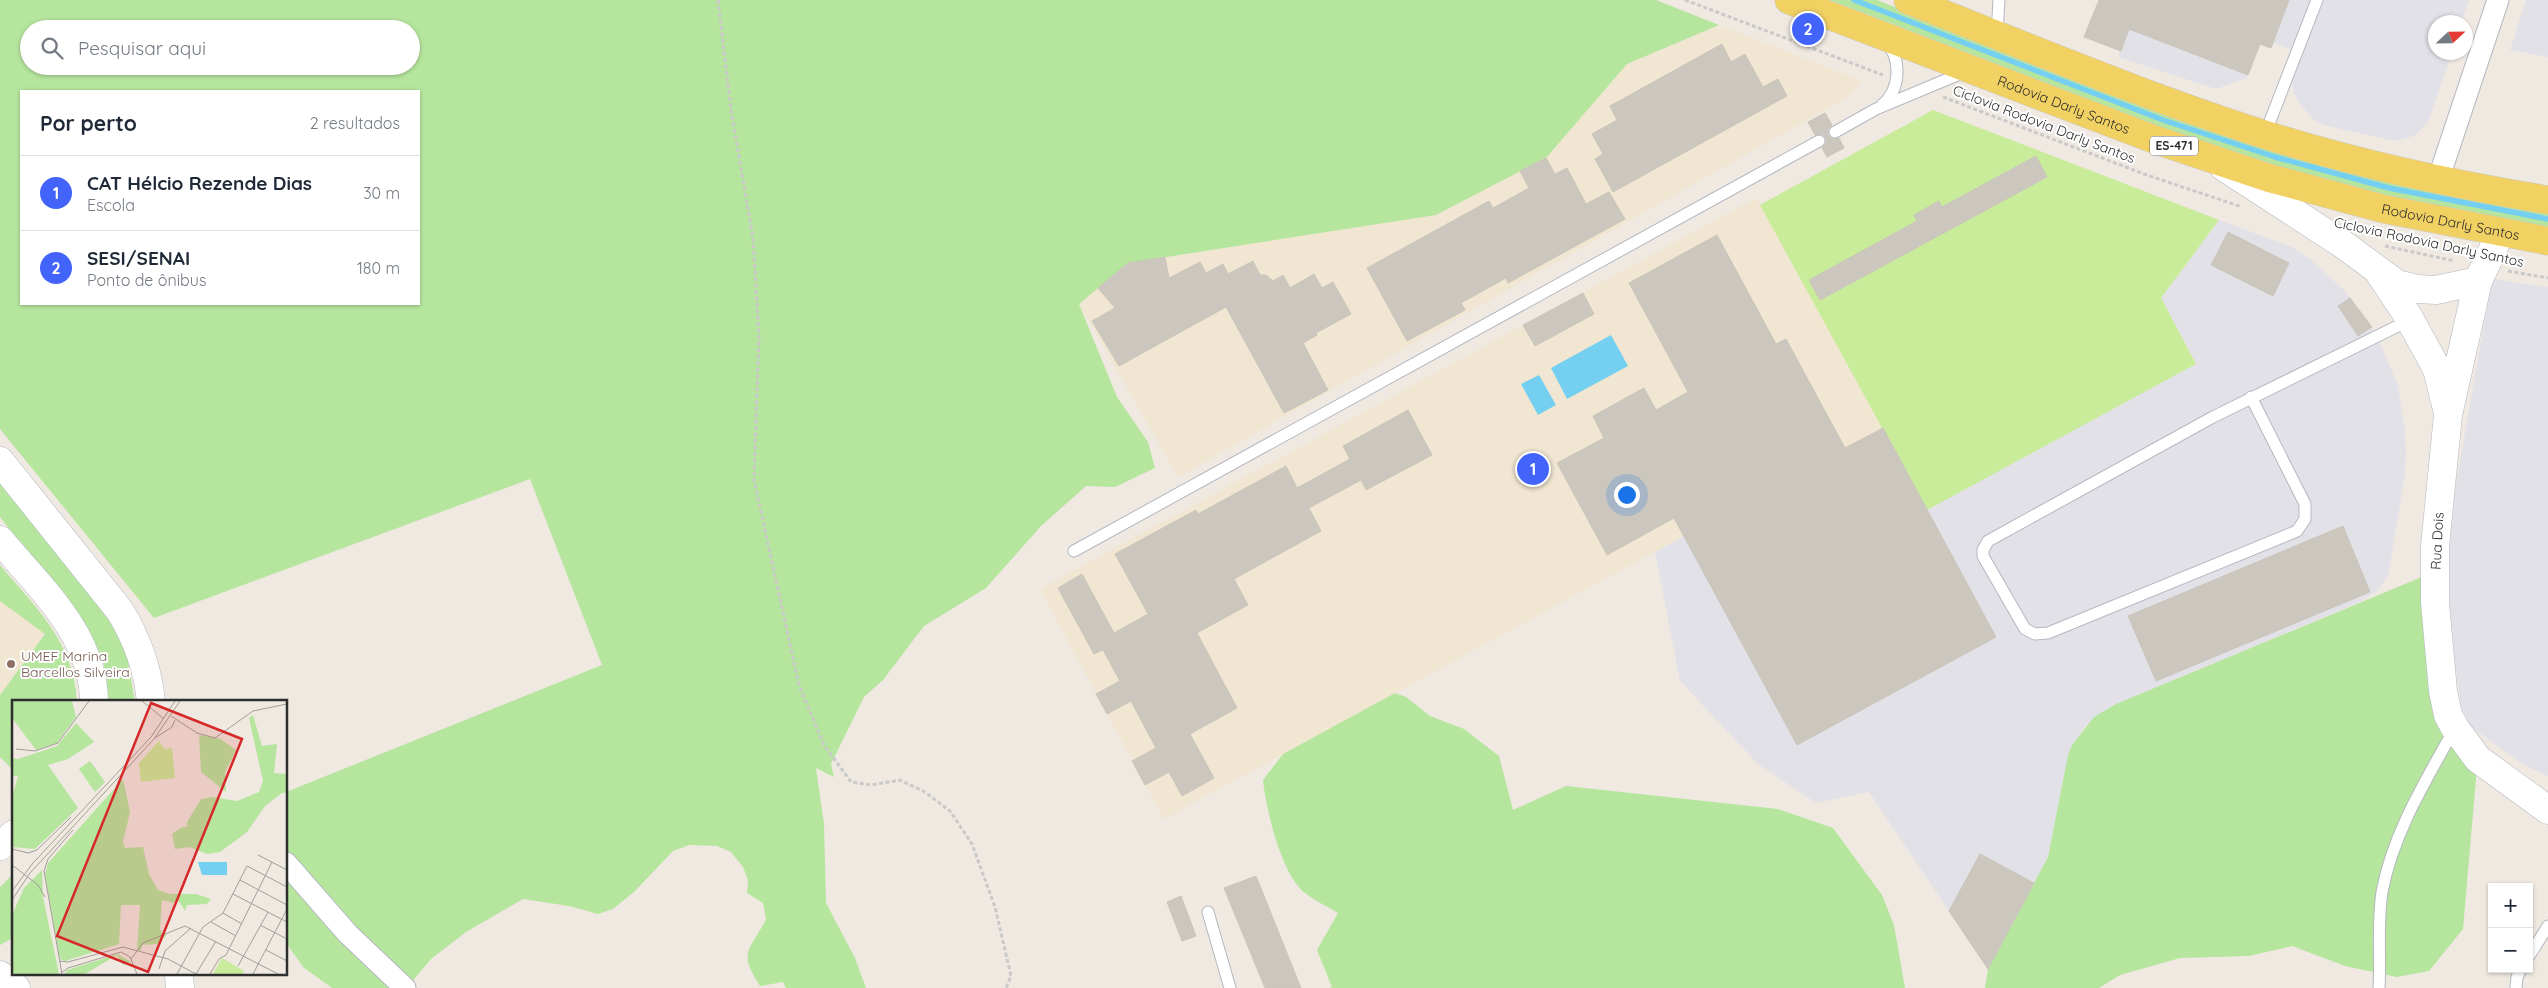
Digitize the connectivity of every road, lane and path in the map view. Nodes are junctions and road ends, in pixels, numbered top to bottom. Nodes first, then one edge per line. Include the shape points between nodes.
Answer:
1 (718, 0) edge
2 (1685, 0) edge
3 (1789, 0) edge
4 (1908, 0) edge
5 (1999, 0) edge
6 (2317, 0) edge
7 (2498, 0) edge
8 (1876, 33) junction
9 (1998, 35) junction
10 (1971, 70) junction
11 (1896, 80) junction
12 (1923, 90) junction
13 (1876, 109) junction
14 (1835, 132) dead end
15 (2265, 134) junction
16 (1819, 141) dead end
17 (2212, 160) junction
18 (2438, 180) junction
19 (2548, 200) edge
20 (2250, 210) dead end
21 (2500, 234) junction
22 (2548, 241) edge
23 (2376, 244) dead end
24 (2379, 272) junction
25 (2482, 274) junction
26 (2548, 278) edge
27 (2410, 320) junction
28 (2251, 397) junction
29 (2448, 415) junction
30 (0, 461) edge
31 (0, 540) edge
32 (1074, 551) dead end
33 (94, 700) edge
34 (151, 700) edge
35 (2455, 728) junction
36 (2548, 810) edge
37 (12, 836) edge
38 (0, 846) edge
39 (288, 865) edge
40 (1208, 912) dead end
41 (2548, 926) edge
42 (2533, 950) edge
43 (2519, 973) edge
44 (405, 988) edge
45 (1006, 988) edge
46 (1230, 988) edge
47 (2379, 988) edge
48 (2516, 988) edge

1 - 45 path via 731,110 753,238 759,336 754,480 799,685 824,745 851,782 871,785 900,780 925,792 950,811 972,844 995,907 1011,976
2 - 11 path
3 - 8 main road, Rodovia Darly Santos / ES-471
4 - 9 main road
5 - 9 lane
6 - 15 lane
7 - 18 street
8 - 10 main road, Rodovia Darly Santos / ES-471
8 - 11 lane via 1894,54
9 - 15 main road via 2170,102
10 - 12 lane
10 - 17 main road, Rodovia Darly Santos / ES-471
11 - 13 lane via 1891,94
12 - 13 lane
12 - 20 path, Ciclovia Rodovia Darly Santos via 2144,174
13 - 14 lane
15 - 18 main road
16 - 32 lane
17 - 21 main road, Rodovia Darly Santos / ES-471 via 2365,204
17 - 24 street via 2344,245
18 - 19 main road
21 - 22 main road, Rodovia Darly Santos / ES-471
21 - 25 street, Rua Dois
23 - 25 path, Ciclovia Rodovia Darly Santos
24 - 25 street via 2397,284 2436,290
24 - 27 street
25 - 26 path, Ciclovia Rodovia Darly Santos
25 - 29 street, Rua Dois
27 - 28 lane
27 - 29 street via 2437,369
28 - 28 lane via 1988,541 1983,556 2025,628 2035,634 2048,632 2297,531 2305,519 2304,504
29 - 35 street, Rua Dois via 2435,546 2435,603 2443,691 2448,715
30 - 34 street via 120,611 141,654
31 - 33 street via 71,626 88,661
35 - 36 street, Rua Dois via 2478,759
35 - 47 lane via 2397,839 2382,892 2378,933
37 - 38 street
39 - 44 street via 348,934
40 - 46 lane
41 - 42 lane
43 - 48 lane

